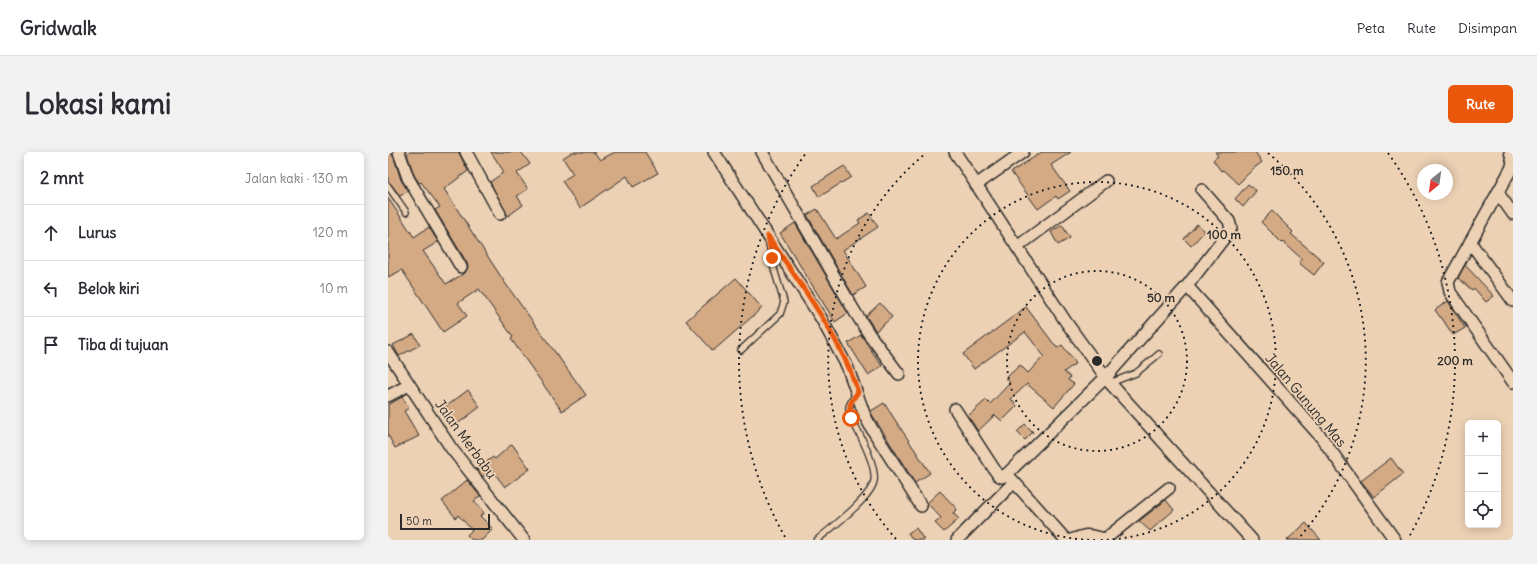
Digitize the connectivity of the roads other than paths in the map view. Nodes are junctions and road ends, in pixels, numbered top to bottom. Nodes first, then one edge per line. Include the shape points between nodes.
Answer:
1 (399, 152) edge
2 (466, 152) edge
3 (714, 152) edge
4 (762, 152) edge
5 (955, 152) edge
6 (1023, 152) edge
7 (1510, 152) edge
8 (1106, 180) dead end
9 (976, 185) junction
10 (388, 186) edge
11 (1202, 190) dead end
12 (1498, 193) junction
13 (406, 212) dead end
14 (500, 214) dead end
15 (1513, 214) edge
16 (768, 236) junction
17 (1470, 242) junction
18 (1017, 246) junction
19 (461, 267) dead end
20 (1187, 286) junction
21 (1513, 301) edge
22 (741, 350) dead end
23 (388, 352) edge
24 (1159, 354) dead end
25 (899, 374) dead end
26 (1108, 380) junction
27 (1513, 382) edge
28 (409, 385) junction
29 (858, 392) junction
30 (388, 396) edge
31 (955, 409) dead end
32 (1011, 478) junction
33 (1169, 488) dead end
34 (921, 506) dead end
35 (524, 540) edge
36 (817, 540) edge
37 (957, 540) edge
38 (1066, 540) edge
39 (1071, 540) edge
40 (1252, 540) edge
41 (1395, 540) edge

1 - 19 street via 408,178
2 - 14 street
3 - 16 street
4 - 25 street via 869,334
5 - 9 street
6 - 9 street
7 - 12 street via 1513,163
8 - 18 street
9 - 18 street
10 - 13 lane
11 - 20 street via 1229,221 1231,228
12 - 15 street
12 - 17 street
16 - 22 lane via 784,302 780,314
16 - 29 street via 822,318 848,366
17 - 21 street
17 - 27 street via 1448,282 1450,292
18 - 26 street via 1066,322
20 - 26 street
20 - 41 street, Jalan Gunung Mas via 1321,437
23 - 28 street, Jalan Merbabu
24 - 26 lane via 1136,373
26 - 32 street
26 - 40 street
28 - 30 street
28 - 35 street, Jalan Merbabu via 451,448
29 - 34 street via 872,429
29 - 36 lane via 849,408 874,470 874,482 856,506
31 - 32 street via 998,476
32 - 37 street
32 - 38 street
33 - 39 street via 1105,539 1088,534

